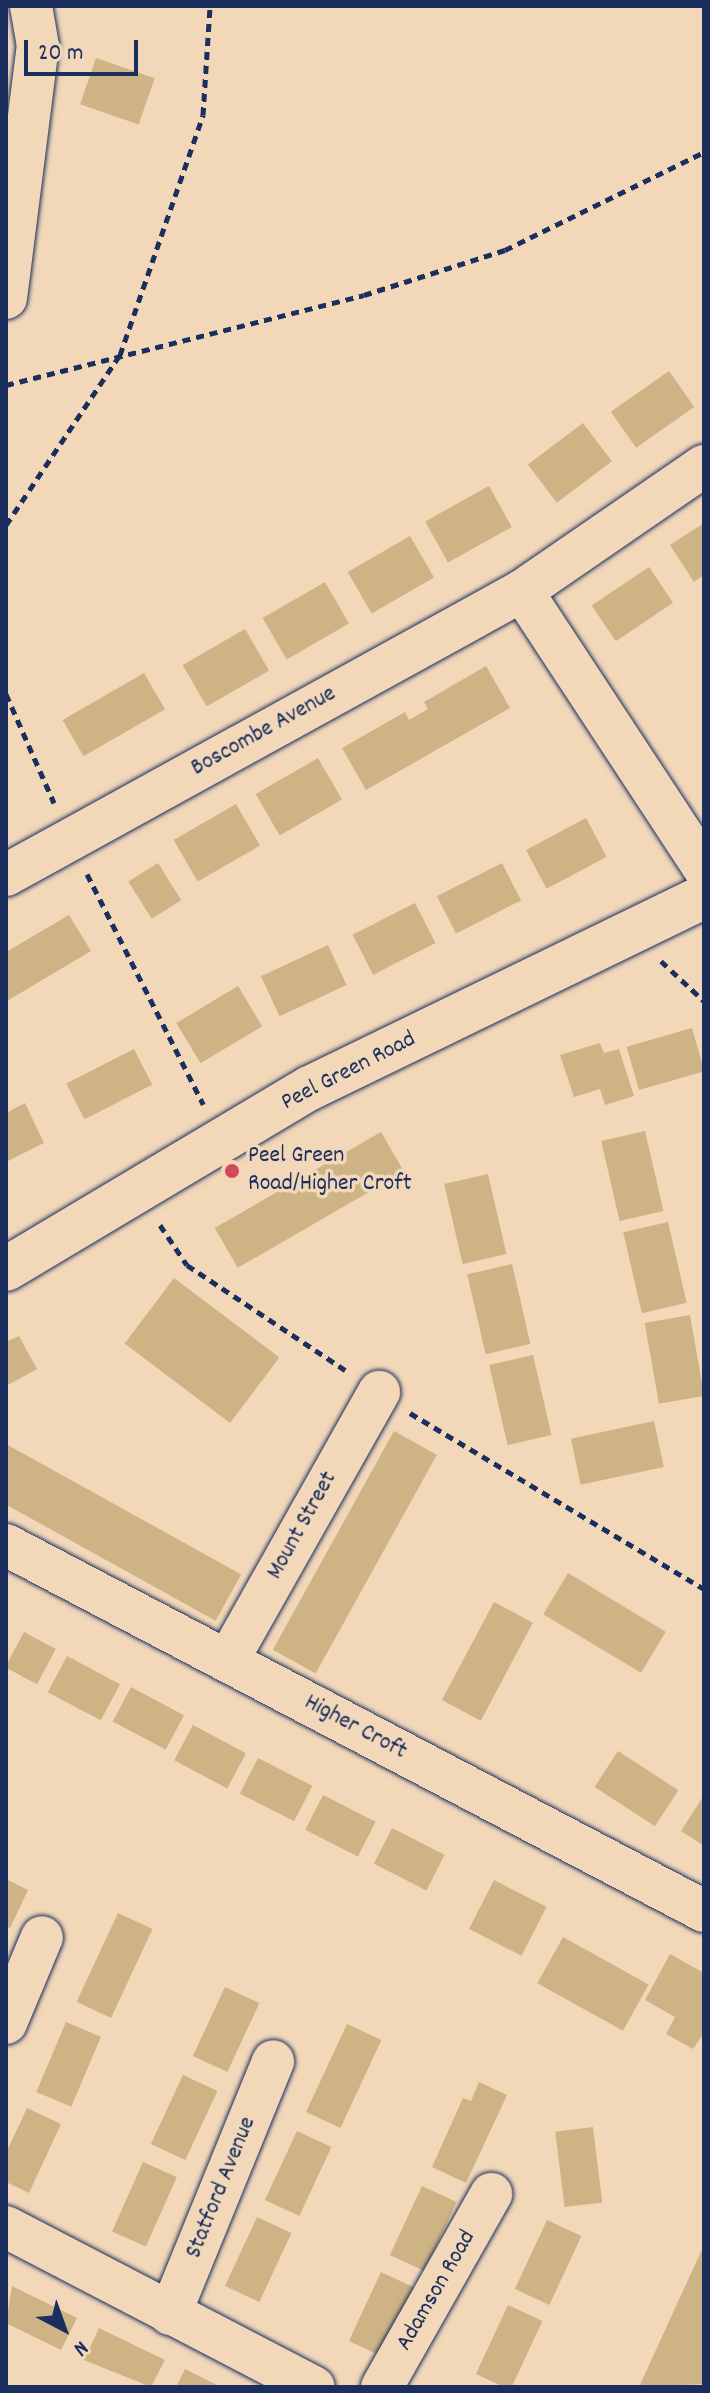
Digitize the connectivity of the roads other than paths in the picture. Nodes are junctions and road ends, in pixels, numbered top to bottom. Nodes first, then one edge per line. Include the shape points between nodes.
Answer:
1 (31, 6) edge
2 (6, 298) edge
3 (704, 466) edge
4 (522, 591) junction
5 (704, 868) edge
6 (6, 875) edge
7 (704, 897) edge
8 (6, 1269) edge
9 (379, 1392) dead end
10 (6, 1545) edge
11 (228, 1660) junction
12 (704, 1911) edge
13 (42, 1937) dead end
14 (6, 2023) edge
15 (273, 2061) dead end
16 (491, 2194) dead end
17 (6, 2227) edge
18 (170, 2314) junction
19 (314, 2387) edge
20 (382, 2387) edge

1 - 2 street via 38,46
3 - 4 street, Boscombe Avenue
4 - 5 street
4 - 6 street, Boscombe Avenue
7 - 8 street, Peel Green Road via 310,1088
9 - 11 street, Mount Street
10 - 11 street, Higher Croft
11 - 12 street, Higher Croft
13 - 14 street
15 - 18 street, Statford Avenue
16 - 20 street, Adamson Road
17 - 18 street
18 - 19 street

